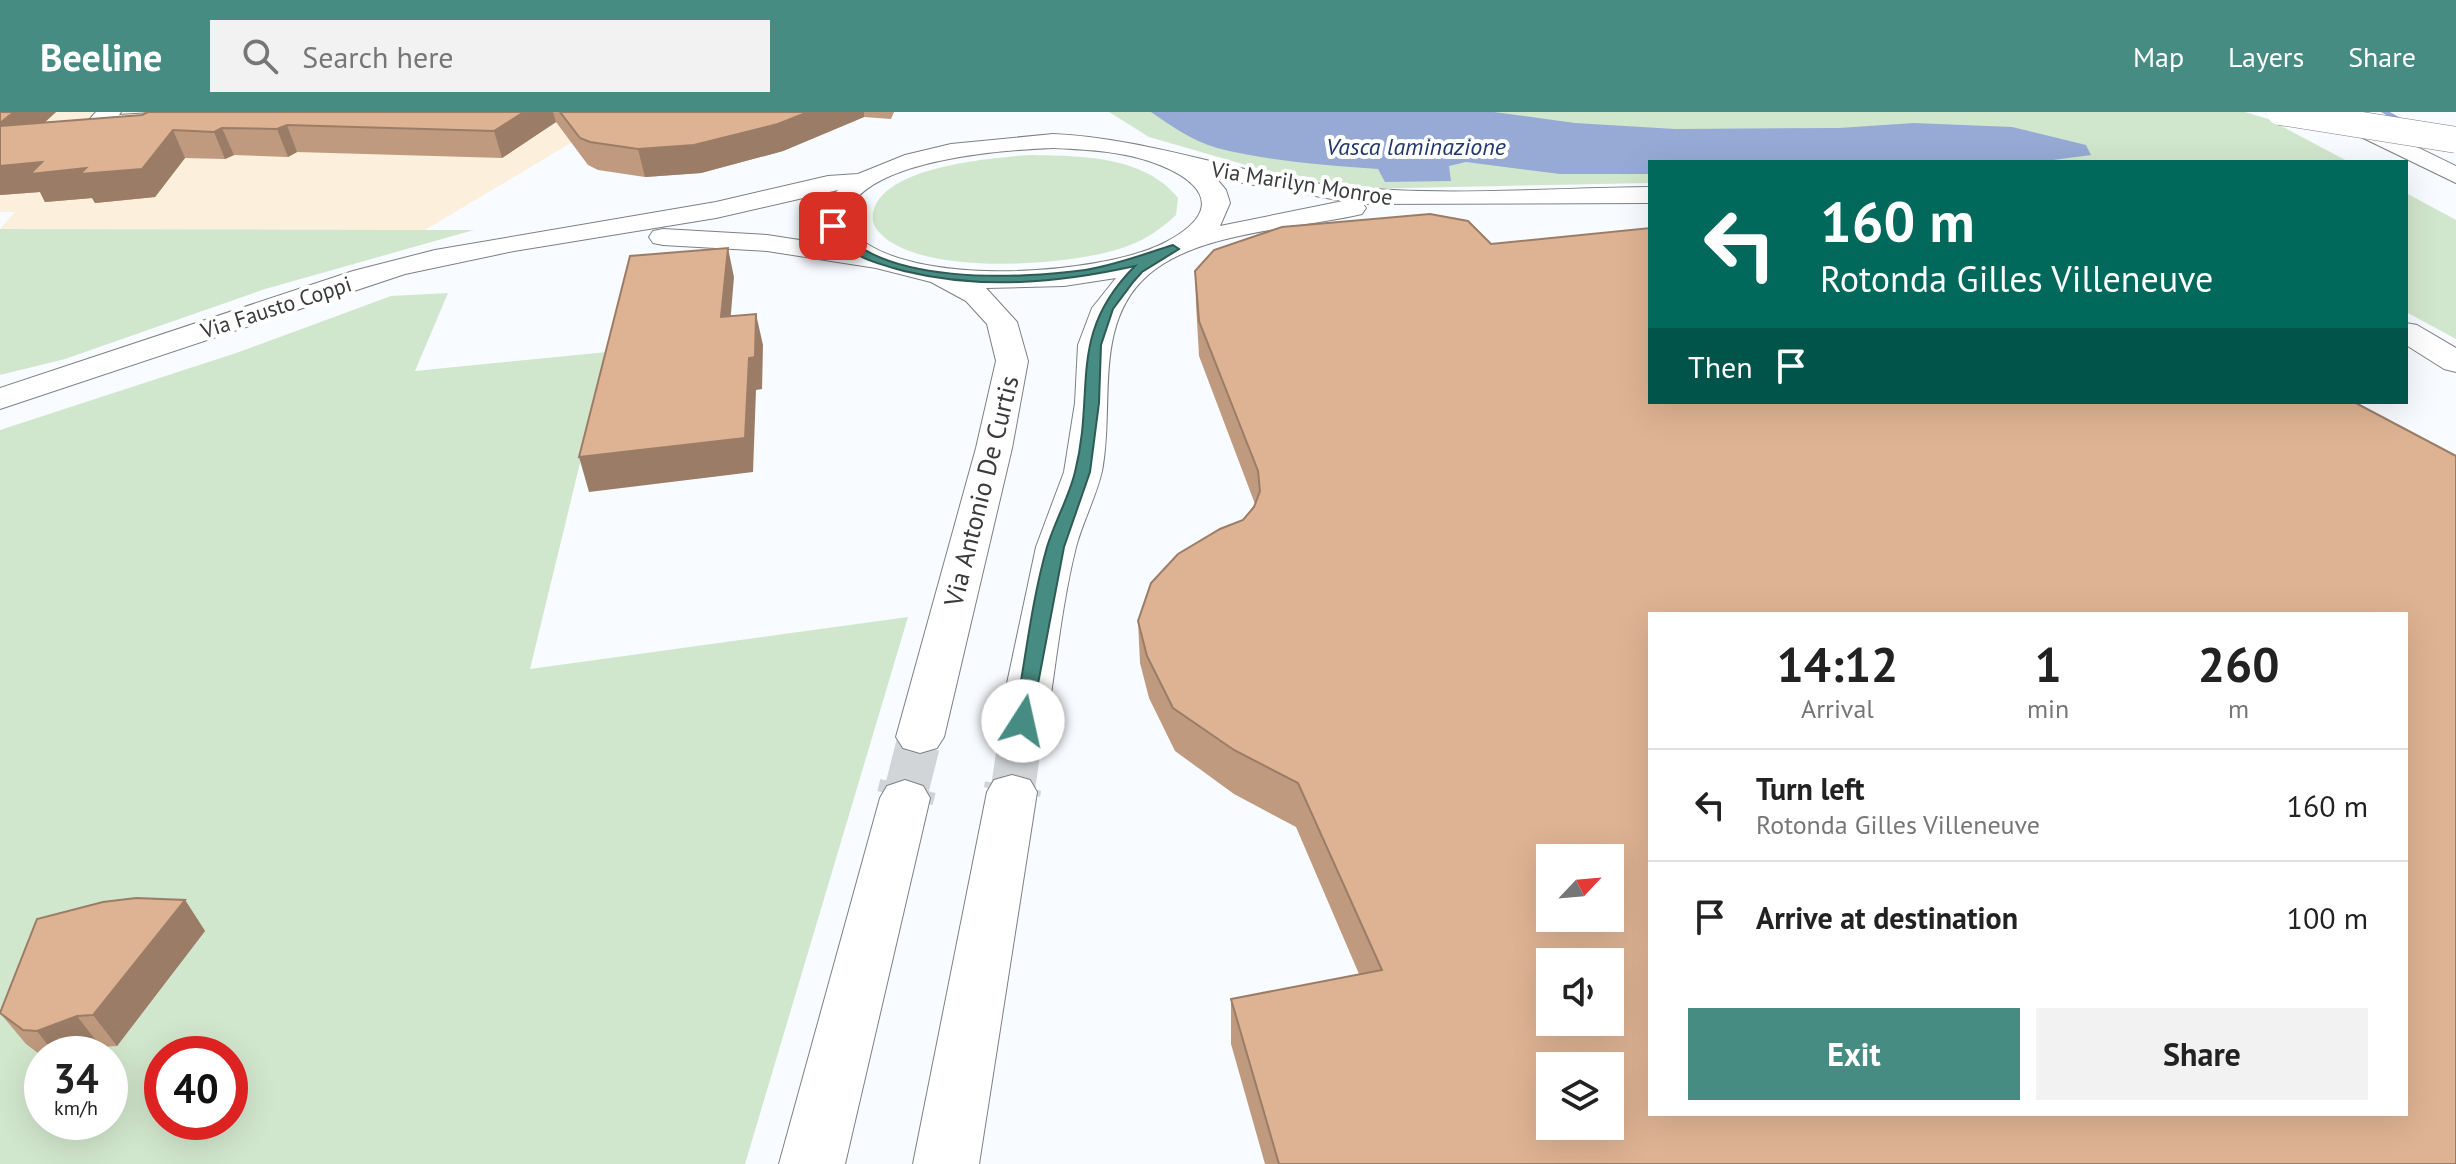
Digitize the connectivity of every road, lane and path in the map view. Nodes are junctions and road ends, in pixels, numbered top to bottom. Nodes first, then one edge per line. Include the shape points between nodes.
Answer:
1 (110, 112) edge
2 (157, 112) edge
3 (2280, 112) edge
4 (2298, 112) edge
5 (2329, 112) edge
6 (2351, 112) edge
7 (1096, 119) dead end
8 (1001, 124) dead end
9 (2456, 130) edge
10 (2456, 140) edge
11 (923, 157) junction
12 (1160, 158) junction
13 (2389, 160) edge
14 (2408, 169) edge
15 (2456, 176) edge
16 (864, 180) junction
17 (2456, 194) edge
18 (1648, 195) edge
19 (1479, 199) junction
20 (557, 237) junction
21 (1182, 244) junction
22 (873, 260) junction
23 (938, 276) junction
24 (2408, 333) edge
25 (2456, 362) edge
26 (0, 399) edge
27 (1023, 721) tunnel mouth
28 (920, 737) tunnel mouth
29 (1012, 792) tunnel mouth
30 (905, 798) tunnel mouth
31 (812, 1164) edge
32 (946, 1164) edge

1 - 2 main road via 97,123 135,121
3 - 10 main road, bridge
4 - 10 main road, bridge
4 - 13 main road
5 - 15 main road
6 - 9 main road
7 - 12 main road via 1125,143
8 - 11 main road
11 - 12 main road via 1038,142 1096,145
11 - 16 main road
12 - 19 main road, Via Marilyn Monroe via 1365,197
12 - 21 main road via 1197,174 1213,189 1217,205 1210,223
14 - 17 main road
16 - 20 main road, Via Fausto Coppi
16 - 22 main road via 838,202 833,226 840,238
18 - 19 main road, Via Marilyn Monroe
19 - 21 main road, Via Marilyn Monroe via 1317,211
20 - 22 main road, Via Fausto Coppi via 684,236
20 - 26 main road, Via Fausto Coppi via 460,251 389,270
21 - 23 main road via 1131,264 1066,276
21 - 27 main road via 1130,278 1107,308 1094,345 1083,472 1056,547
22 - 23 main road, Via Fausto Coppi
23 - 28 main road, Via Antonio De Curtis via 977,295 1002,322 1012,361
24 - 25 main road
29 - 32 main road
30 - 31 main road

